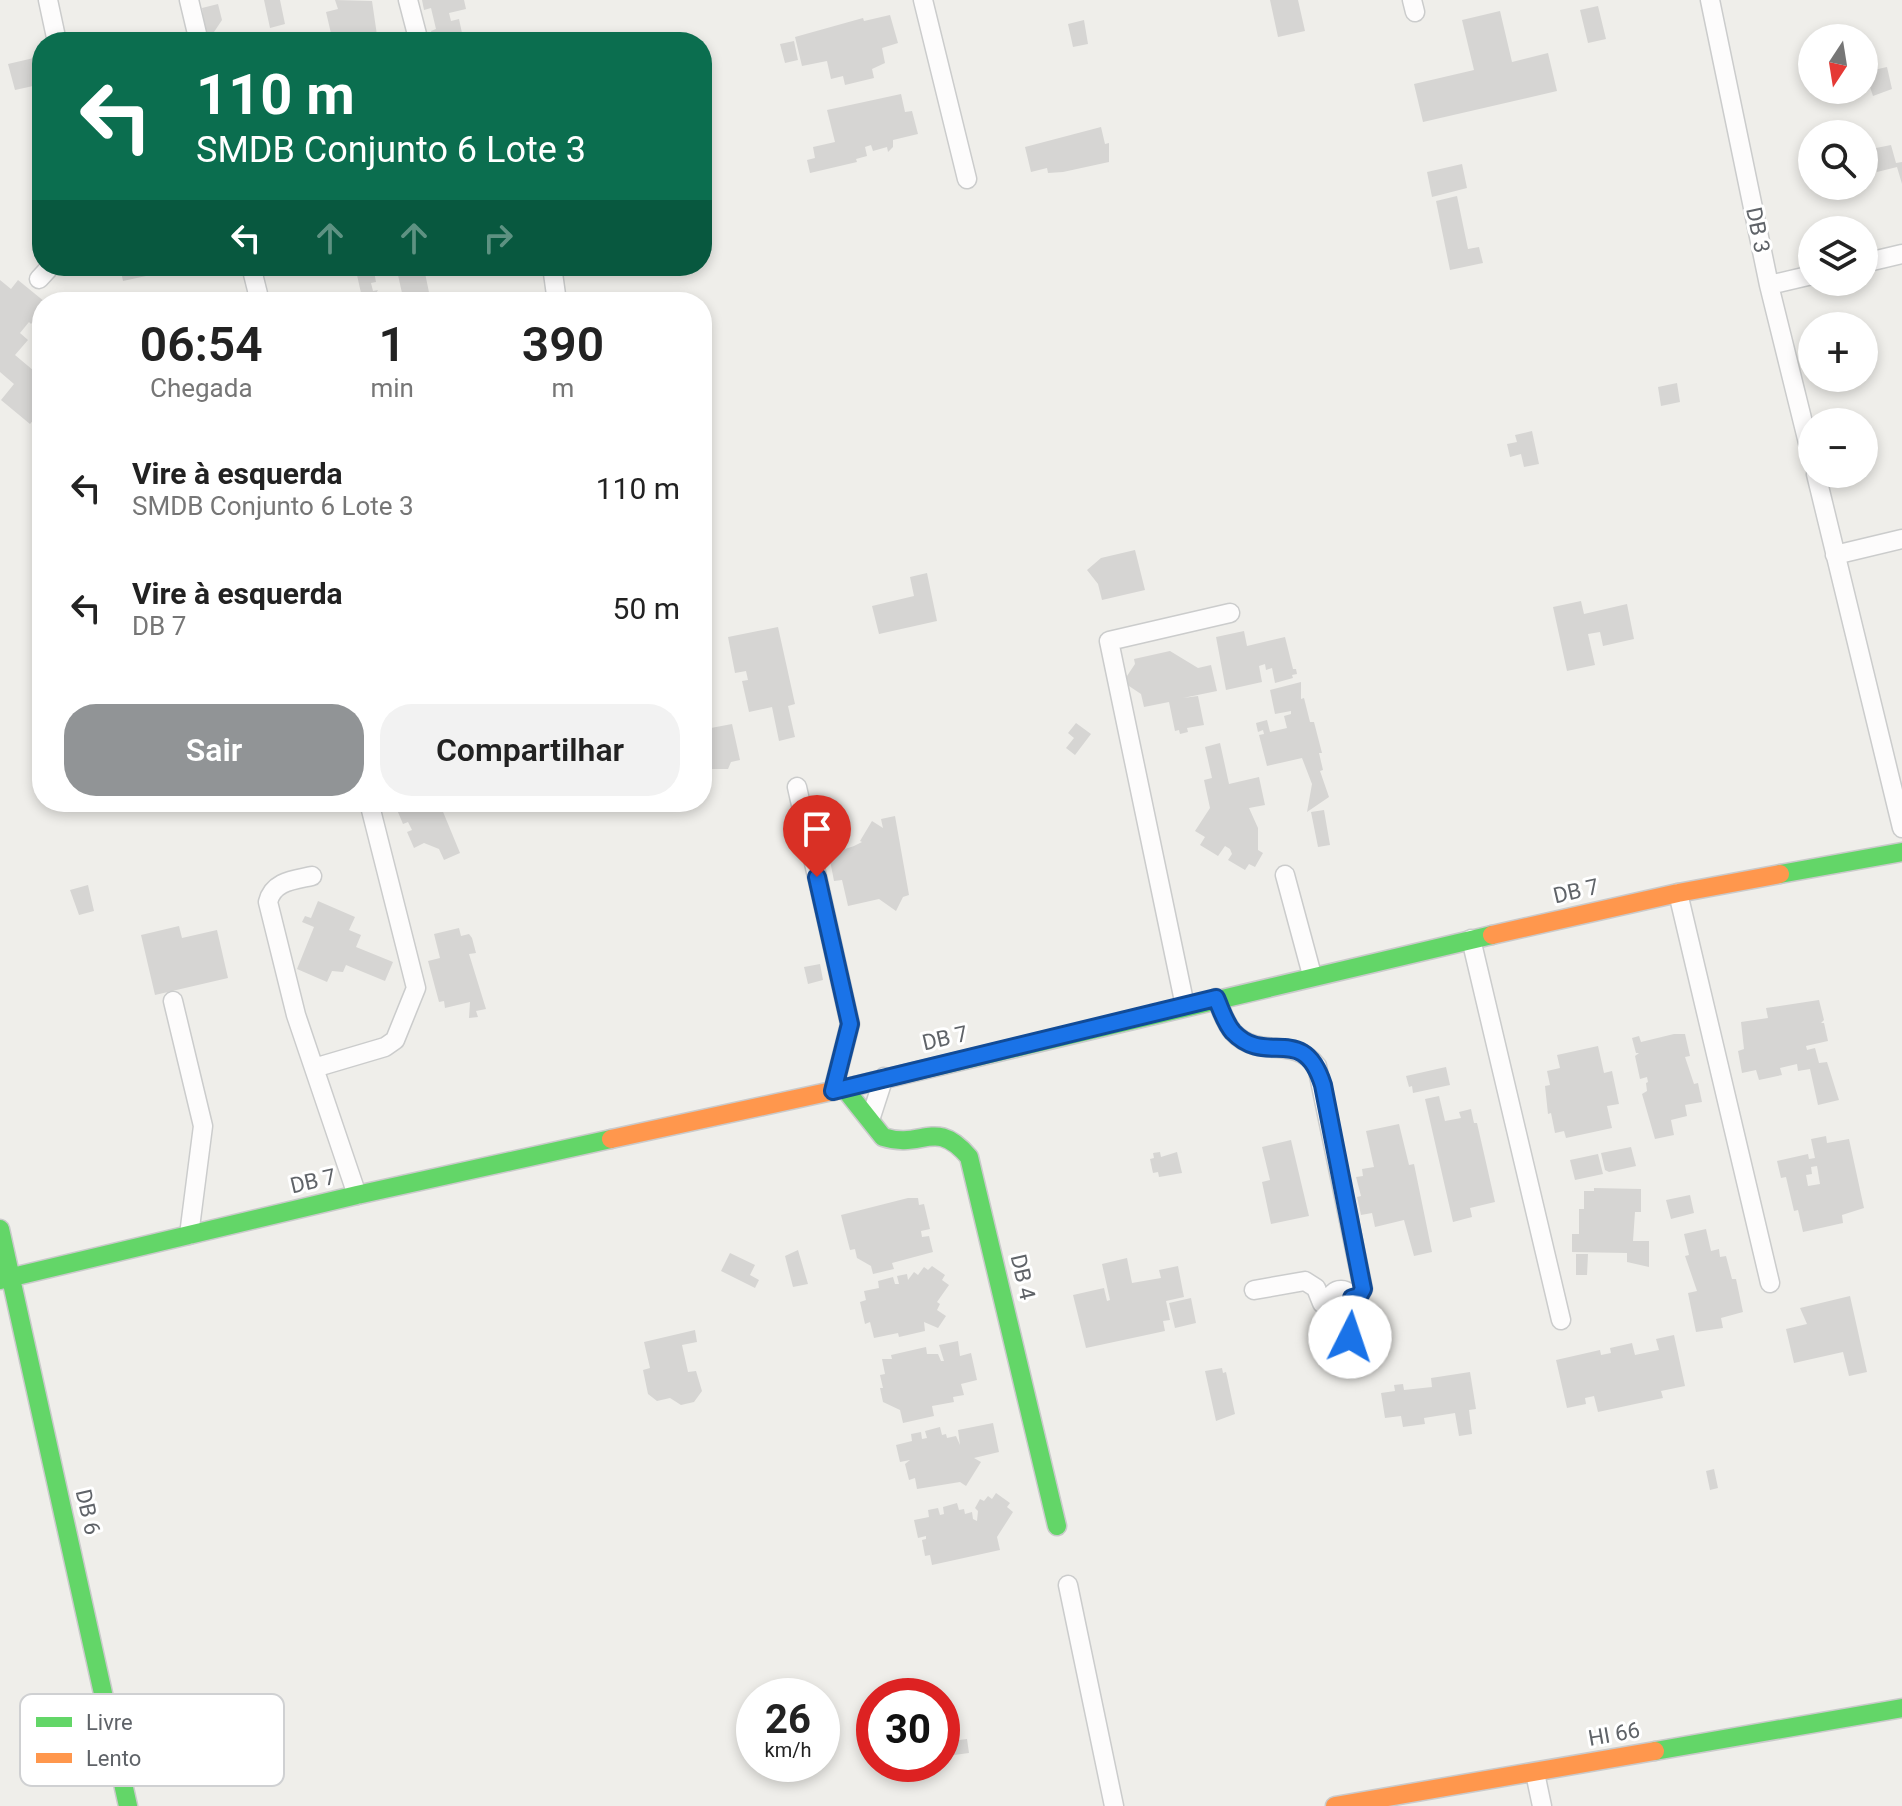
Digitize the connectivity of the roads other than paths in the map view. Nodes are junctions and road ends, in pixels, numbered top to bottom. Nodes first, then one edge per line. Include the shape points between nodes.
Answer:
1 (48, 0) edge
2 (189, 0) edge
3 (408, 0) edge
4 (923, 0) edge
5 (1710, 0) edge
6 (55, 32) edge
7 (197, 32) edge
8 (416, 32) edge
9 (967, 179) dead end
10 (1902, 254) edge
11 (1878, 260) edge
12 (1798, 278) edge
13 (1769, 285) junction
14 (1799, 408) edge
15 (1819, 488) edge
16 (1902, 539) edge
17 (1835, 555) junction
18 (1230, 613) dead end
19 (797, 787) dead end
20 (372, 812) edge
21 (1902, 828) edge
22 (1902, 852) edge
23 (1285, 875) dead end
24 (312, 876) dead end
25 (1678, 893) junction
26 (1471, 939) junction
27 (1312, 975) junction
28 (1216, 998) junction
29 (173, 1001) dead end
30 (1185, 1006) junction
31 (314, 1068) junction
32 (884, 1077) junction
33 (838, 1090) junction
34 (870, 1120) junction
35 (357, 1195) junction
36 (0, 1229) edge
37 (189, 1235) junction
38 (5, 1279) edge
39 (1770, 1283) dead end
40 (1254, 1290) dead end
41 (1342, 1304) junction
42 (1561, 1320) dead end
43 (1350, 1337) dead end
44 (1057, 1526) dead end
45 (1068, 1585) dead end
46 (102, 1694) edge
47 (1902, 1708) edge
48 (1535, 1773) junction
49 (123, 1786) edge
50 (128, 1806) edge
51 (1114, 1806) edge
52 (1335, 1806) edge
53 (1542, 1806) edge

1 - 6 street
2 - 7 street
3 - 8 street
4 - 9 street
5 - 13 street, DB 3
10 - 11 street
12 - 13 street
13 - 14 street, DB 3
15 - 17 street
16 - 17 street
17 - 21 street
18 - 30 street via 1109,641
19 - 33 street via 850,1024
20 - 31 street via 416,988 395,1040
22 - 25 street, DB 7
23 - 27 street
24 - 31 street via 280,884 268,902
25 - 26 street, DB 7
25 - 39 street
26 - 27 street, DB 7
26 - 42 street
27 - 28 street, DB 7
28 - 30 street, DB 7
28 - 41 street via 1240,1038 1265,1049 1291,1048 1317,1066 1363,1289
29 - 37 street via 203,1126
30 - 32 street, DB 7
31 - 35 street
32 - 33 street, DB 7
32 - 34 street
33 - 34 street, DB 4
33 - 35 street, DB 7
34 - 44 street, DB 4 via 880,1136 894,1141 953,1138 969,1157
35 - 37 street, DB 7
36 - 38 street, DB 6
37 - 38 street, DB 7
38 - 46 street, DB 6
40 - 41 street via 1305,1281 1316,1288 1322,1303
41 - 43 street
45 - 51 street
47 - 48 street, HI 66
48 - 52 street, HI 66
48 - 53 street
49 - 50 street, DB 6

